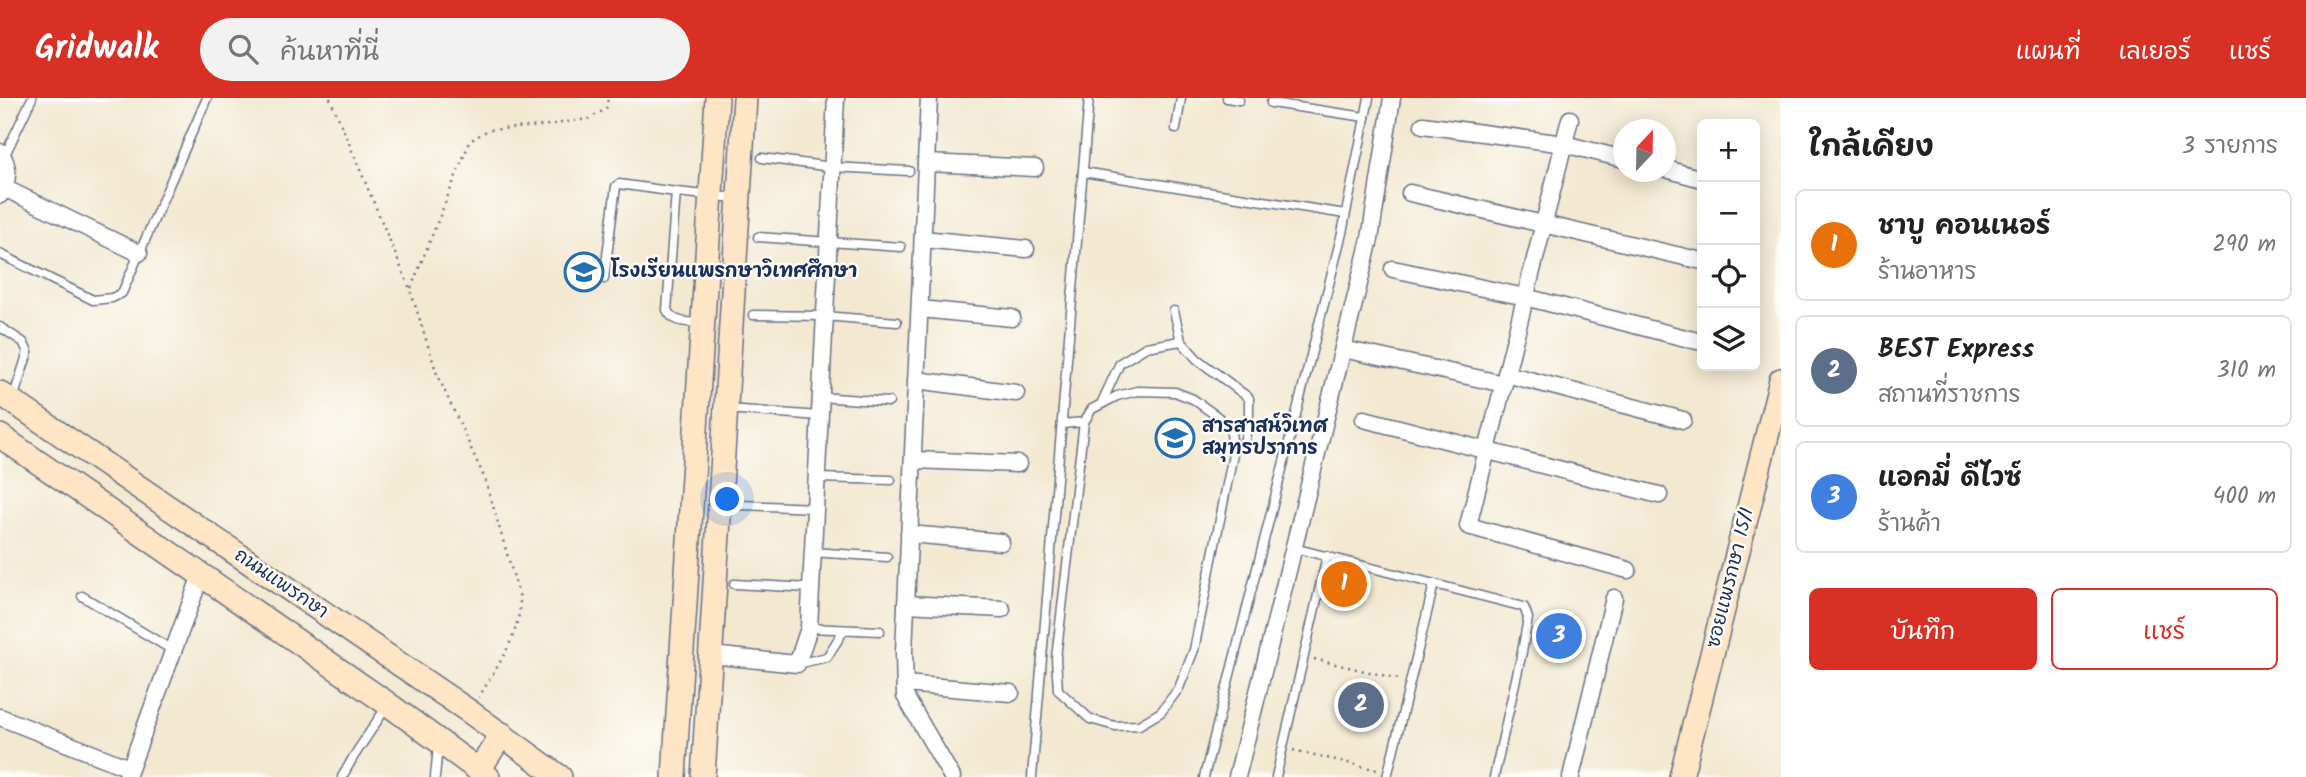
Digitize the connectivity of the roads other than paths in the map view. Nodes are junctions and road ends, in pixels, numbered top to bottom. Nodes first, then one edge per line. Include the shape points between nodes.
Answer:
1 (32, 98) edge
2 (207, 98) edge
3 (718, 98) edge
4 (746, 98) edge
5 (836, 98) edge
6 (929, 98) edge
7 (1089, 98) edge
8 (1181, 98) edge
9 (1227, 98) edge
10 (1369, 98) edge
11 (1392, 98) edge
12 (1239, 100) dead end
13 (1302, 102) edge
14 (1271, 103) dead end
15 (1365, 117) junction
16 (1570, 118) dead end
17 (1423, 125) dead end
18 (1176, 129) dead end
19 (1564, 144) junction
20 (2, 155) edge
21 (1613, 156) edge
22 (762, 158) dead end
23 (926, 163) junction
24 (832, 167) junction
25 (1035, 168) dead end
26 (909, 171) dead end
27 (1083, 172) junction
28 (1676, 172) edge
29 (1697, 178) edge
30 (2, 192) edge
31 (676, 192) junction
32 (1410, 193) dead end
33 (709, 194) junction
34 (740, 198) junction
35 (1345, 215) junction
36 (1545, 223) junction
37 (758, 237) dead end
38 (923, 239) junction
39 (828, 244) junction
40 (901, 247) dead end
41 (1026, 249) dead end
42 (139, 253) junction
43 (0, 254) edge
44 (1697, 260) edge
45 (1393, 270) dead end
46 (604, 279) dead end
47 (1525, 297) junction
48 (919, 309) junction
49 (1174, 312) dead end
50 (753, 315) dead end
51 (824, 316) junction
52 (1012, 318) dead end
53 (897, 322) dead end
54 (700, 323) junction
55 (0, 327) edge
56 (1181, 341) junction
57 (1697, 341) edge
58 (1343, 349) junction
59 (1505, 379) junction
60 (916, 380) junction
61 (1781, 380) edge
62 (1017, 393) dead end
63 (6, 397) edge
64 (820, 397) junction
65 (889, 402) dead end
66 (1102, 402) junction
67 (728, 409) junction
68 (819, 416) junction
69 (1364, 419) dead end
70 (1682, 419) dead end
71 (1084, 422) junction
72 (1062, 424) junction
73 (0, 436) edge
74 (1234, 449) junction
75 (1487, 451) junction
76 (913, 460) junction
77 (1018, 464) dead end
78 (816, 478) junction
79 (891, 480) dead end
80 (1659, 495) dead end
81 (740, 505) dead end
82 (815, 508) junction
83 (909, 534) junction
84 (1000, 542) dead end
85 (1294, 548) junction
86 (813, 552) junction
87 (1327, 556) junction
88 (887, 557) dead end
89 (1628, 570) dead end
90 (201, 575) junction
91 (734, 584) dead end
92 (1434, 584) junction
93 (811, 588) junction
94 (82, 596) dead end
95 (1614, 598) dead end
96 (906, 604) junction
97 (1002, 609) dead end
98 (808, 628) junction
99 (844, 630) junction
100 (880, 631) dead end
101 (174, 651) junction
102 (711, 655) junction
103 (797, 664) junction
104 (905, 684) junction
105 (1011, 694) dead end
106 (388, 704) junction
107 (0, 717) edge
108 (502, 734) junction
109 (439, 740) junction
110 (128, 773) edge
111 (484, 774) edge
112 (1388, 775) edge
113 (342, 777) edge
114 (435, 777) edge
115 (561, 777) edge
116 (674, 777) edge
117 (703, 777) edge
118 (953, 777) edge
119 (1032, 777) edge
120 (1204, 777) edge
121 (1237, 777) edge
122 (1276, 777) edge
123 (1494, 777) edge
124 (1571, 777) edge
125 (1681, 777) edge

1 - 20 lane
2 - 42 lane
3 - 33 street
4 - 34 street
5 - 24 street
6 - 23 street
7 - 27 lane
8 - 18 lane
9 - 12 lane
10 - 15 lane
11 - 58 street via 1370,239
13 - 14 lane
13 - 15 lane
15 - 35 lane
16 - 19 street
17 - 19 street
19 - 21 street
19 - 36 street
20 - 30 street via 8,169
22 - 24 lane
23 - 25 street
23 - 38 street
24 - 26 lane
24 - 39 street
27 - 35 lane
27 - 72 lane
28 - 29 street
30 - 42 street
31 - 33 lane
31 - 46 lane via 616,186
31 - 54 lane via 667,310 677,320
32 - 36 street
33 - 34 lane
33 - 54 street
34 - 67 street
35 - 120 lane
36 - 44 street
36 - 47 street
37 - 39 lane
38 - 41 street
38 - 48 street
39 - 40 lane
39 - 51 street
42 - 43 lane via 122,293 93,300
45 - 47 street
47 - 57 street
47 - 59 street
48 - 52 street
48 - 60 street
49 - 56 lane
50 - 51 lane
51 - 53 lane
51 - 64 street
54 - 116 street
55 - 63 lane via 23,342 29,352
56 - 66 lane via 1146,348 1120,363
56 - 74 lane via 1197,359 1249,398 1244,443
58 - 59 street
58 - 85 street
59 - 70 street
59 - 75 street
60 - 62 street
60 - 76 street
61 - 125 street, ซอยแพรกษา 15/1
63 - 108 street, ถนนแพรกษา
64 - 65 lane
64 - 68 street
66 - 71 lane
66 - 74 lane via 1137,391 1175,392 1218,417 1230,429
67 - 68 lane
67 - 102 street
68 - 78 street
69 - 75 street
71 - 72 lane
71 - 74 lane via 1056,658 1058,690 1090,719 1115,726 1139,725 1161,712 1179,688 1194,650
72 - 119 lane
73 - 90 street, ถนนแพรกษา
75 - 80 street
75 - 89 street via 1468,526
76 - 77 street
76 - 83 street
78 - 79 lane
78 - 82 street
81 - 82 lane
82 - 86 street
83 - 84 street
83 - 96 street
85 - 87 lane
85 - 121 street
86 - 88 lane
86 - 93 street
87 - 92 lane
87 - 122 lane
90 - 101 street
90 - 106 street, ถนนแพรกษา
91 - 93 lane
92 - 112 lane
92 - 123 lane via 1524,607 1528,618
93 - 98 street
94 - 101 lane
95 - 124 street
96 - 97 street
96 - 104 street
98 - 99 lane
98 - 103 street
99 - 100 lane
99 - 103 lane via 827,657
101 - 110 street
102 - 103 street
102 - 117 street
104 - 105 street
104 - 118 street via 905,696
106 - 109 street, ถนนแพรกษา
106 - 113 lane
107 - 110 street
108 - 111 street
108 - 115 street, ถนนแพรกษา
109 - 111 street, ถนนแพรกษา
109 - 114 lane

